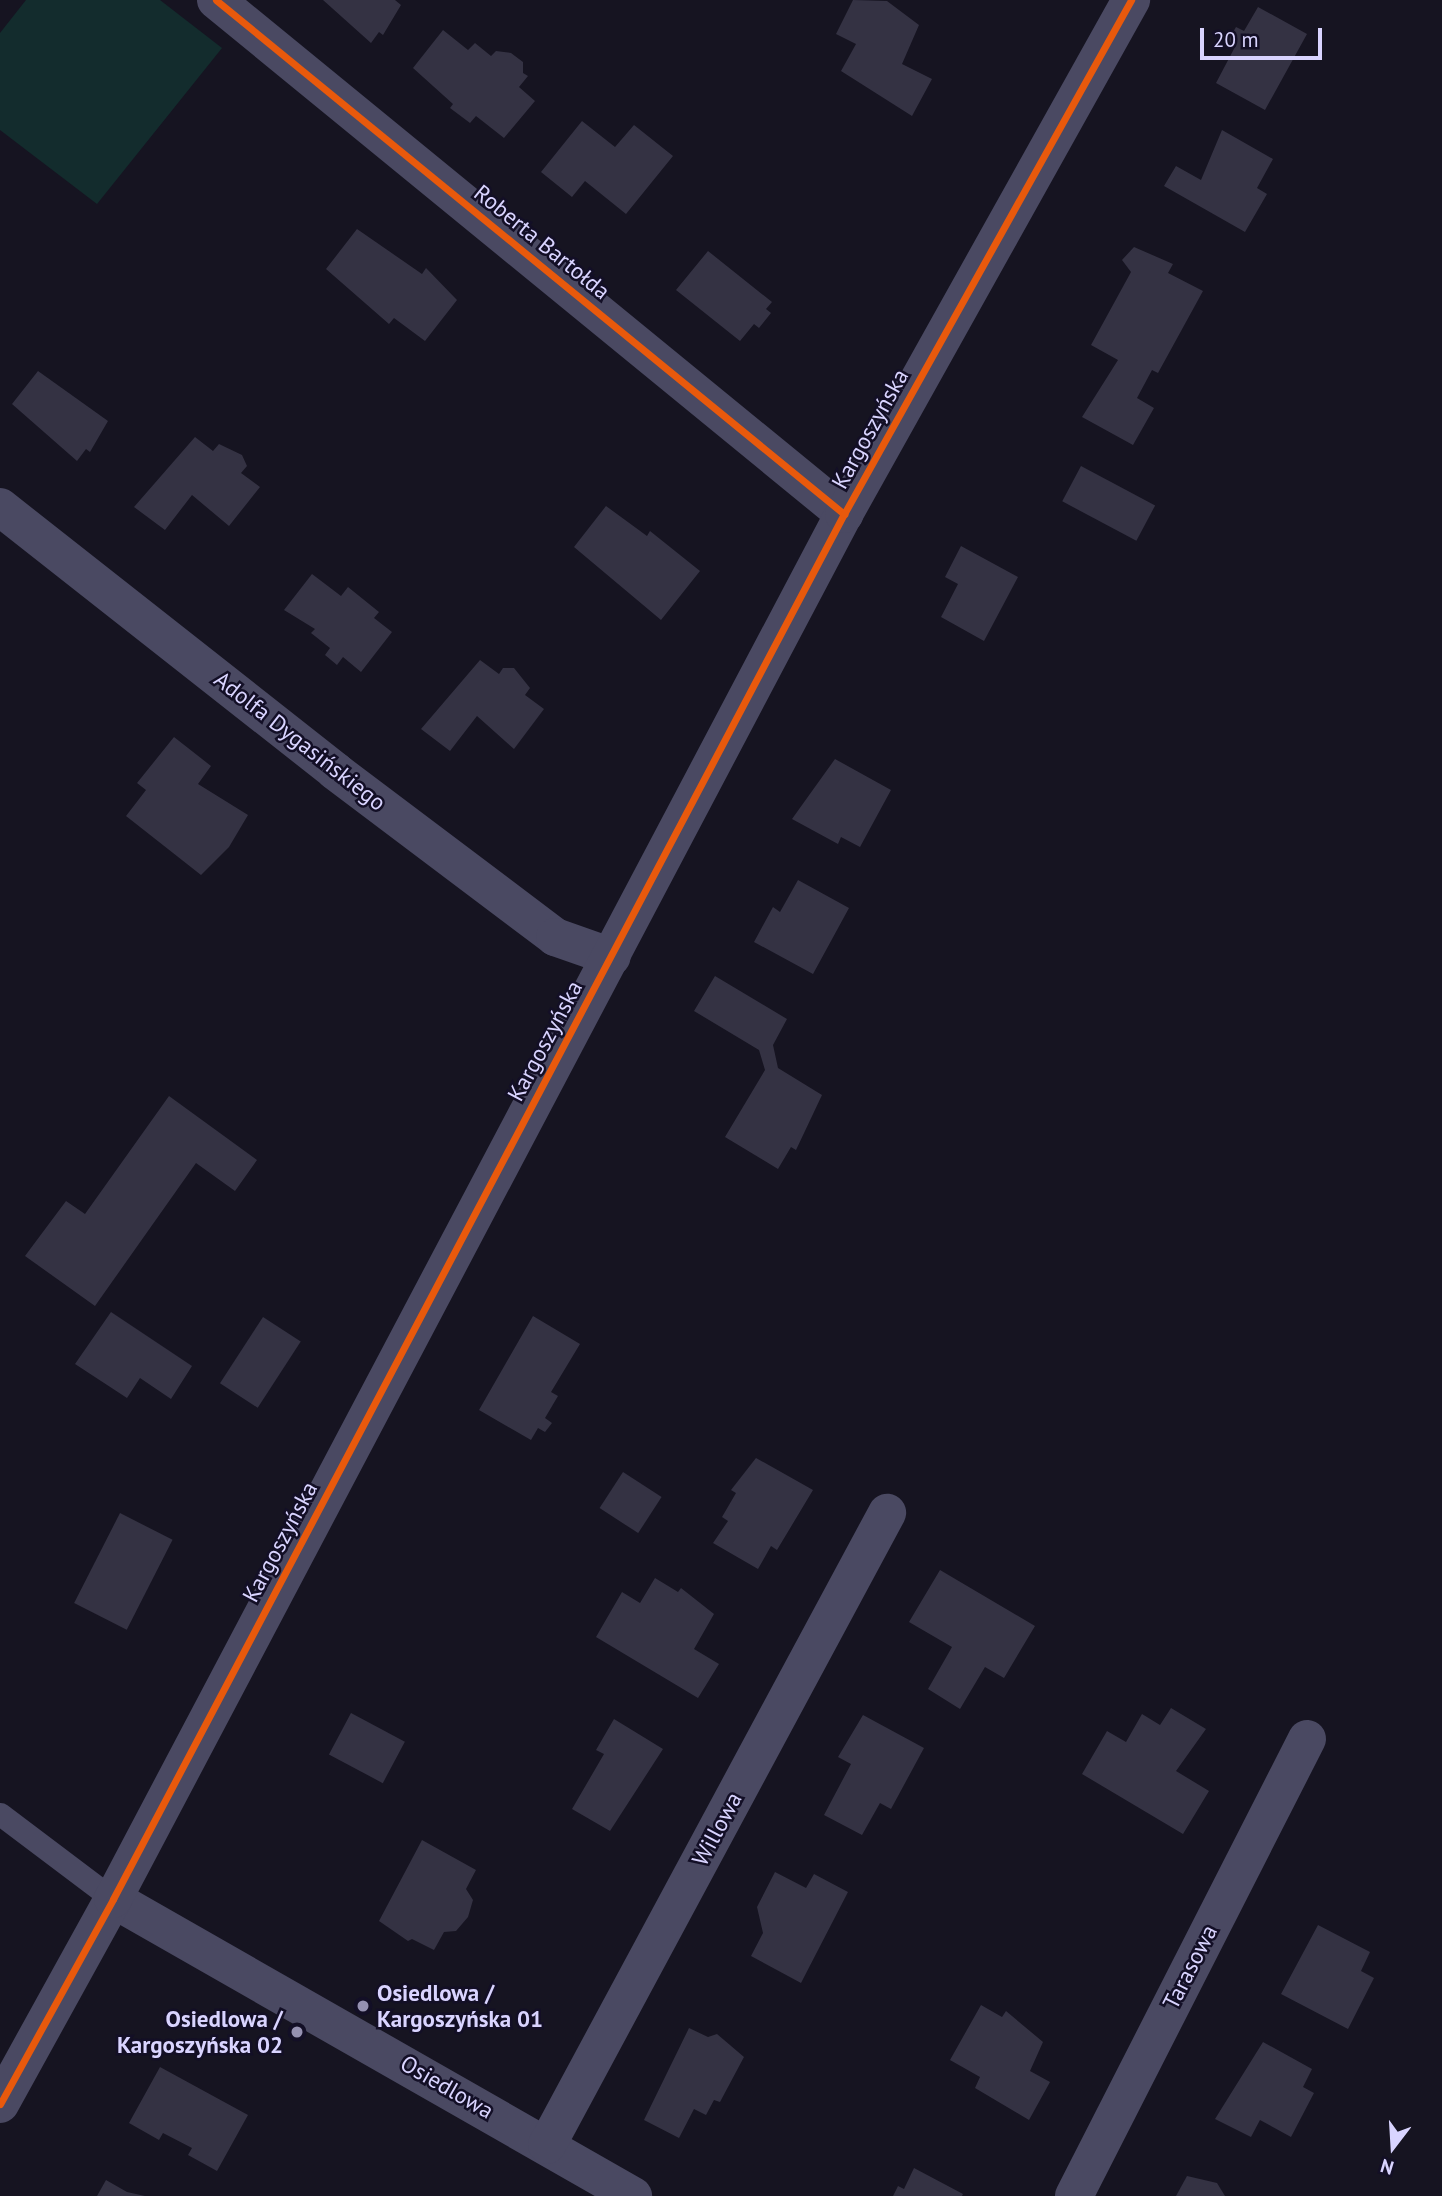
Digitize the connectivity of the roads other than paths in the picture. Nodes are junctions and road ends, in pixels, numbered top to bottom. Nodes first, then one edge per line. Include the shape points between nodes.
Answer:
1 (216, 0) edge
2 (1131, 0) edge
3 (0, 507) edge
4 (845, 514) junction
5 (612, 957) junction
6 (887, 1513) dead end
7 (1307, 1739) dead end
8 (0, 1814) edge
9 (113, 1899) junction
10 (0, 2104) edge
11 (547, 2145) junction
12 (609, 2190) edge
13 (1074, 2196) edge

1 - 4 street, Roberta Bartołda
2 - 4 street, Kargoszyńska
3 - 5 street, Adolfa Dygasińskiego via 335,771 555,937
4 - 5 street, Kargoszyńska
5 - 9 street, Kargoszyńska
6 - 11 street, Willowa
7 - 13 street, Tarasowa
8 - 9 lane
9 - 10 street, Kargoszyńska
9 - 11 street, Osiedlowa
11 - 12 street, Osiedlowa

